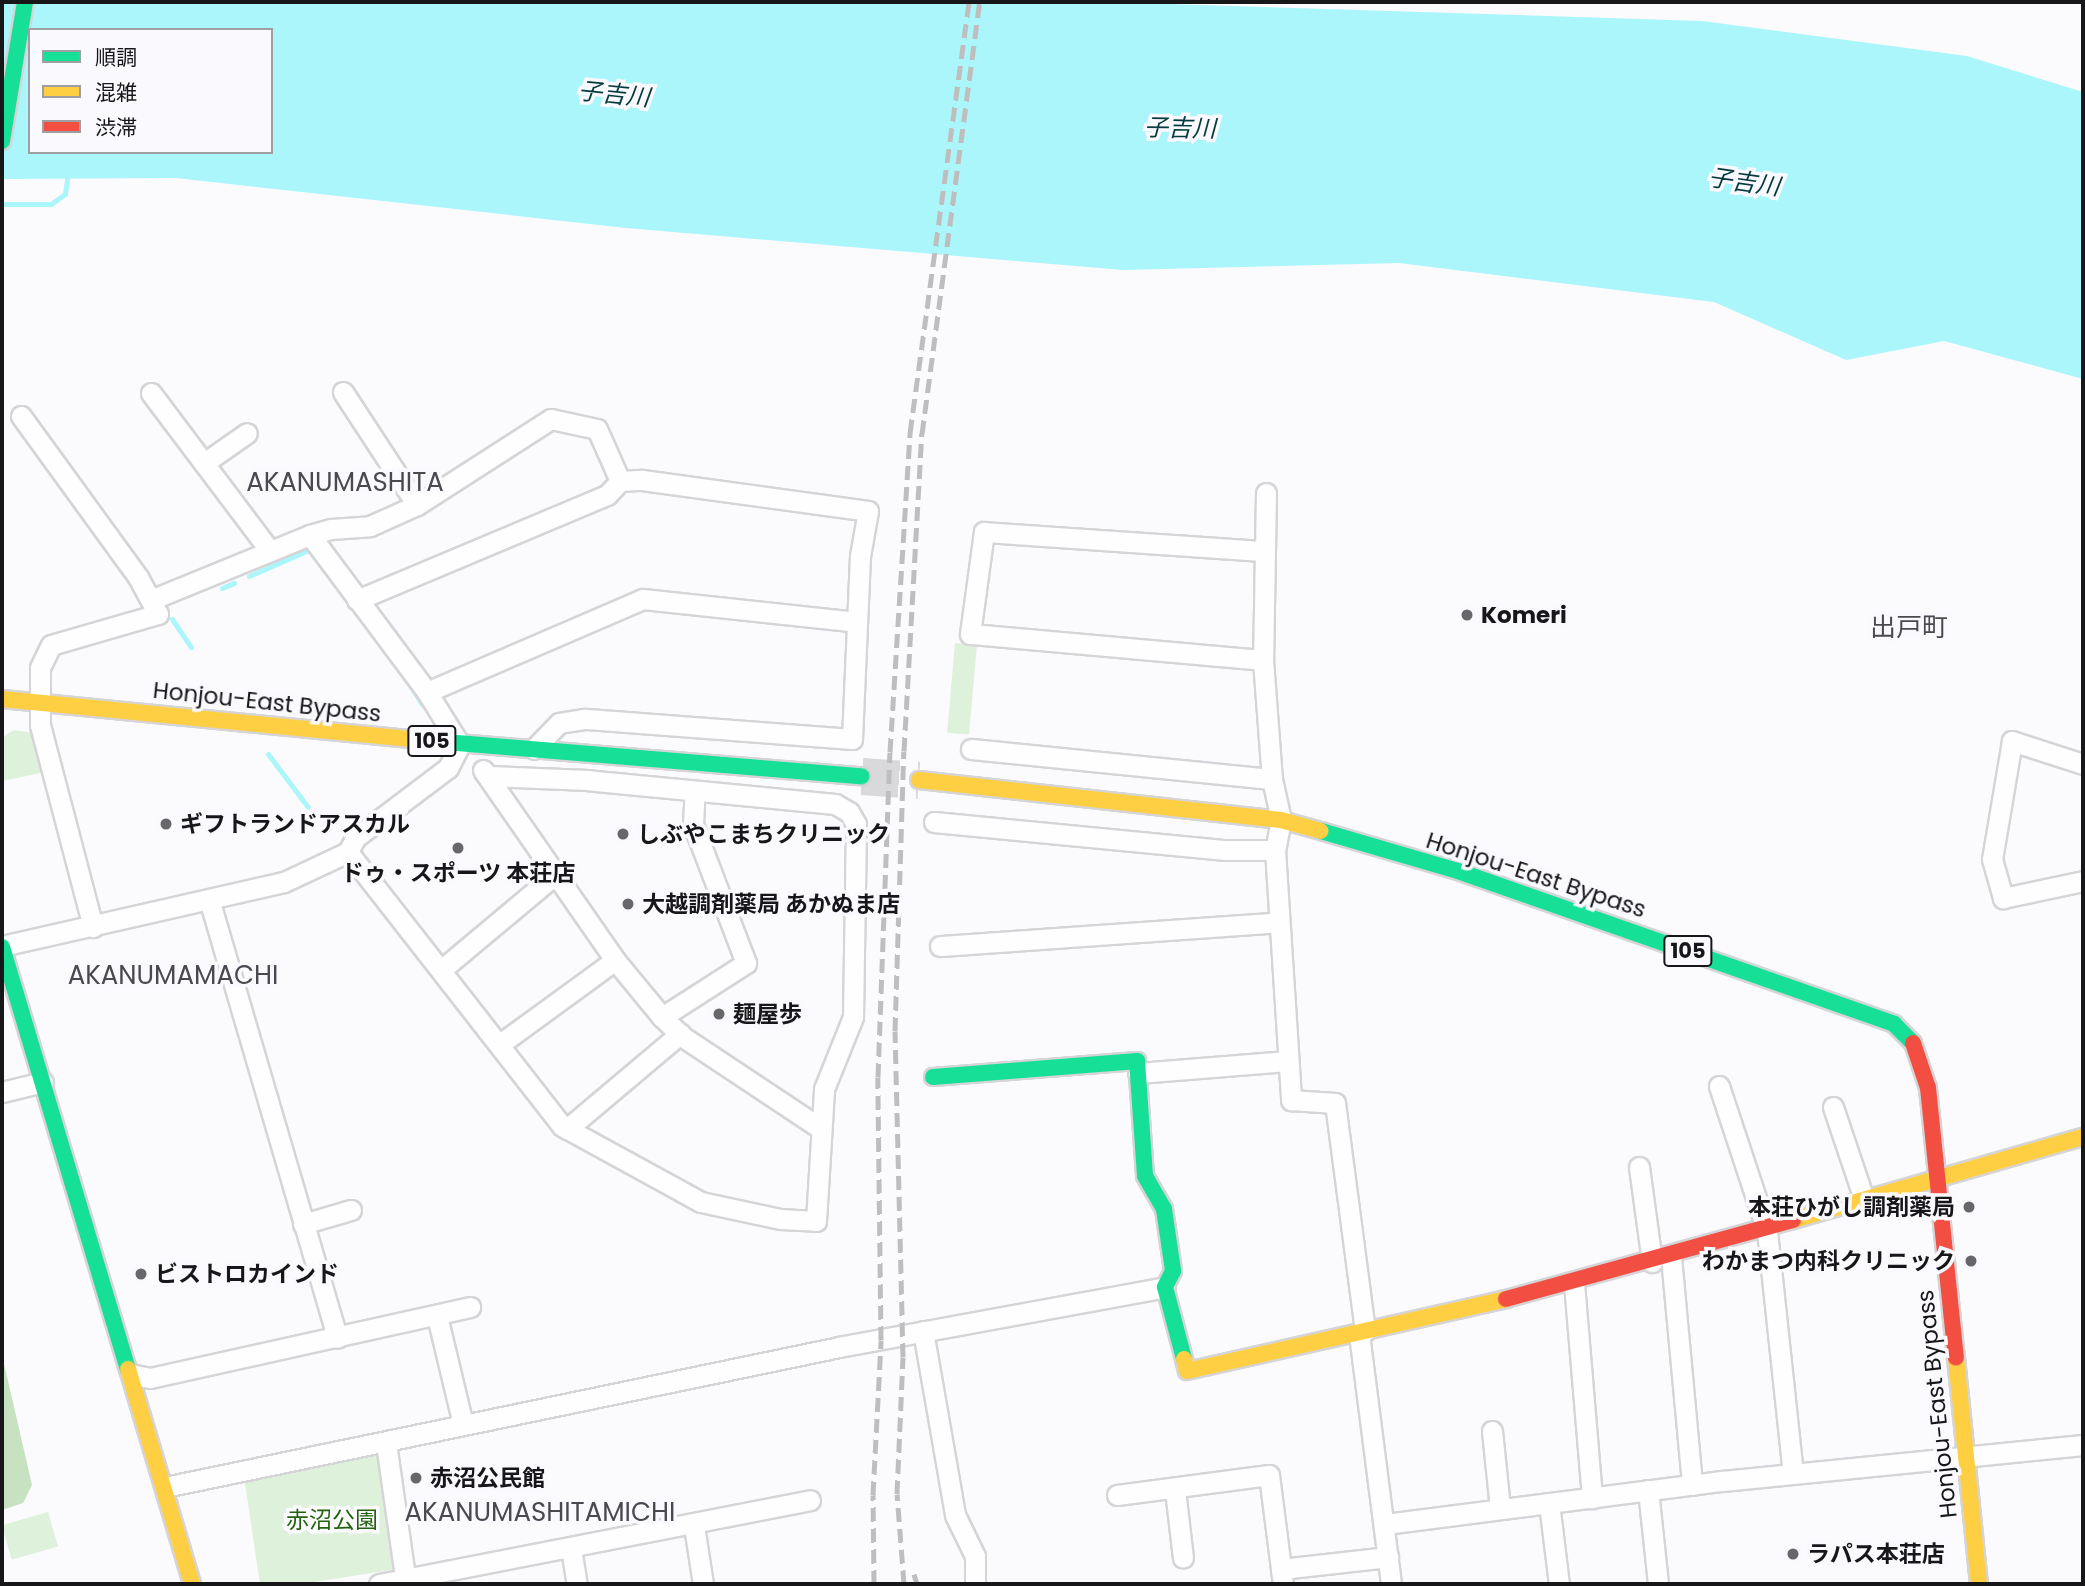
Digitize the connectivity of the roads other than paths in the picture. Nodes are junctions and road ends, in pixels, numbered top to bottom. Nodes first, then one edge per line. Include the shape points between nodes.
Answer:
1 (25, 2) edge
2 (2, 141) edge
3 (343, 392) dead end
4 (151, 393) dead end
5 (21, 416) dead end
6 (247, 433) dead end
7 (204, 463) junction
8 (620, 481) junction
9 (1266, 494) dead end
10 (417, 505) junction
11 (310, 536) junction
12 (270, 551) junction
13 (1263, 551) junction
14 (153, 599) junction
15 (357, 600) junction
16 (857, 622) junction
17 (1263, 660) junction
18 (427, 692) junction
19 (2, 699) edge
20 (38, 701) junction
21 (460, 744) junction
22 (971, 748) dead end
23 (534, 749) junction
24 (2083, 764) edge
25 (489, 776) junction
26 (862, 776) tunnel mouth
27 (1272, 779) junction
28 (919, 780) tunnel mouth
29 (695, 790) junction
30 (1281, 820) junction
31 (934, 822) dead end
32 (1275, 850) junction
33 (348, 852) junction
34 (557, 873) junction
35 (2083, 881) edge
36 (209, 899) junction
37 (1279, 922) junction
38 (93, 927) junction
39 (2, 946) edge
40 (940, 946) dead end
41 (615, 960) junction
42 (441, 970) junction
43 (662, 1017) junction
44 (680, 1034) junction
45 (500, 1044) junction
46 (1288, 1061) junction
47 (1138, 1073) junction
48 (933, 1077) dead end
49 (43, 1082) junction
50 (1719, 1086) dead end
51 (2, 1092) edge
52 (1833, 1107) dead end
53 (820, 1128) junction
54 (567, 1129) junction
55 (2083, 1137) edge
56 (1639, 1167) dead end
57 (1938, 1181) junction
58 (1865, 1202) junction
59 (351, 1210) dead end
60 (303, 1224) junction
61 (1768, 1231) junction
62 (1661, 1260) junction
63 (1574, 1283) junction
64 (1165, 1287) junction
65 (470, 1307) dead end
66 (436, 1316) junction
67 (923, 1332) junction
68 (1362, 1333) junction
69 (337, 1338) junction
70 (131, 1374) junction
71 (463, 1424) junction
72 (1492, 1431) dead end
73 (386, 1443) junction
74 (2083, 1446) edge
75 (1965, 1456) junction
76 (1793, 1474) junction
77 (1692, 1485) junction
78 (165, 1488) junction
79 (1175, 1490) junction
80 (1648, 1490) junction
81 (1117, 1495) dead end
82 (1592, 1498) junction
83 (810, 1500) dead end
84 (1549, 1503) junction
85 (1500, 1510) junction
86 (1385, 1524) junction
87 (694, 1526) junction
88 (571, 1548) junction
89 (1388, 1557) junction
90 (1183, 1558) dead end
91 (1282, 1577) edge
92 (406, 1582) edge
93 (192, 1584) edge
94 (379, 1584) edge
95 (577, 1584) edge
96 (703, 1584) edge
97 (975, 1584) edge
98 (1391, 1584) edge
99 (1559, 1584) edge
100 (1658, 1584) edge
101 (1979, 1584) edge

1 - 2 main road
3 - 10 street
4 - 7 street
5 - 14 street
6 - 7 street
7 - 12 street
8 - 10 street via 597,429 551,419
8 - 15 street via 607,495
8 - 16 street via 642,480 867,511
9 - 13 street
10 - 11 street via 370,526
11 - 12 street
11 - 15 street
12 - 14 street
13 - 17 street
13 - 17 street via 984,532 970,634
14 - 20 street via 158,614 51,645 40,668
15 - 18 street
16 - 18 street via 643,598
16 - 23 street via 852,739 584,719 559,723
17 - 27 street
18 - 21 street
19 - 20 main road, Honjou-East Bypass / 105
20 - 21 main road, Honjou-East Bypass / 105
20 - 38 street via 43,737
21 - 23 main road, Honjou-East Bypass / 105
21 - 25 street
21 - 33 street via 448,768 355,838
22 - 27 street
23 - 26 main road, Honjou-East Bypass / 105
24 - 35 street via 2012,741 1992,859 2003,898
25 - 29 street
25 - 34 street
27 - 30 street
28 - 30 main road, Honjou-East Bypass / 105
29 - 43 street via 693,824 746,963
29 - 53 street via 835,804 849,812 856,824 853,1017 824,1089
30 - 32 street
30 - 57 main road, Honjou-East Bypass / 105 via 1458,871 1894,1024 1912,1040 1921,1059
31 - 32 street via 1226,850
32 - 37 street
33 - 36 street via 284,882
33 - 42 street
34 - 41 street
34 - 42 street
36 - 38 street
36 - 60 street
37 - 40 street
37 - 46 street
38 - 39 street
39 - 49 main road
41 - 43 street
41 - 45 street
42 - 45 street
43 - 44 street
44 - 53 street
44 - 54 street
45 - 54 street
46 - 47 street
46 - 68 street via 1291,1100 1335,1103
47 - 48 main road via 1137,1061
47 - 64 main road via 1145,1176 1164,1209 1173,1271
49 - 51 street
49 - 70 main road
50 - 61 street
52 - 58 street
53 - 54 street via 816,1221 780,1219 701,1202
55 - 57 main road
56 - 62 street
57 - 58 main road
57 - 75 main road, Honjou-East Bypass / 105
58 - 61 main road
59 - 60 street
60 - 69 street
61 - 62 main road
61 - 76 street
62 - 63 main road
62 - 77 street
63 - 68 main road
63 - 82 street
64 - 67 street
64 - 68 main road via 1187,1371
65 - 66 street
66 - 69 street
66 - 71 street
67 - 71 street
67 - 97 street via 955,1515 975,1556
68 - 86 street
69 - 70 street via 150,1378
70 - 78 main road
71 - 73 street
72 - 85 street
73 - 78 street via 297,1457
73 - 92 street
74 - 75 street
75 - 76 street
75 - 101 main road, Honjou-East Bypass / 105
76 - 77 street
77 - 80 street
78 - 93 main road
79 - 81 street
79 - 90 street
79 - 91 street via 1269,1475
80 - 82 street
80 - 100 street
82 - 84 street
83 - 87 street
84 - 85 street
84 - 99 street
85 - 86 street
86 - 89 street
87 - 88 street
87 - 96 street
88 - 92 street
88 - 95 street
89 - 91 street
89 - 98 street
92 - 94 street

